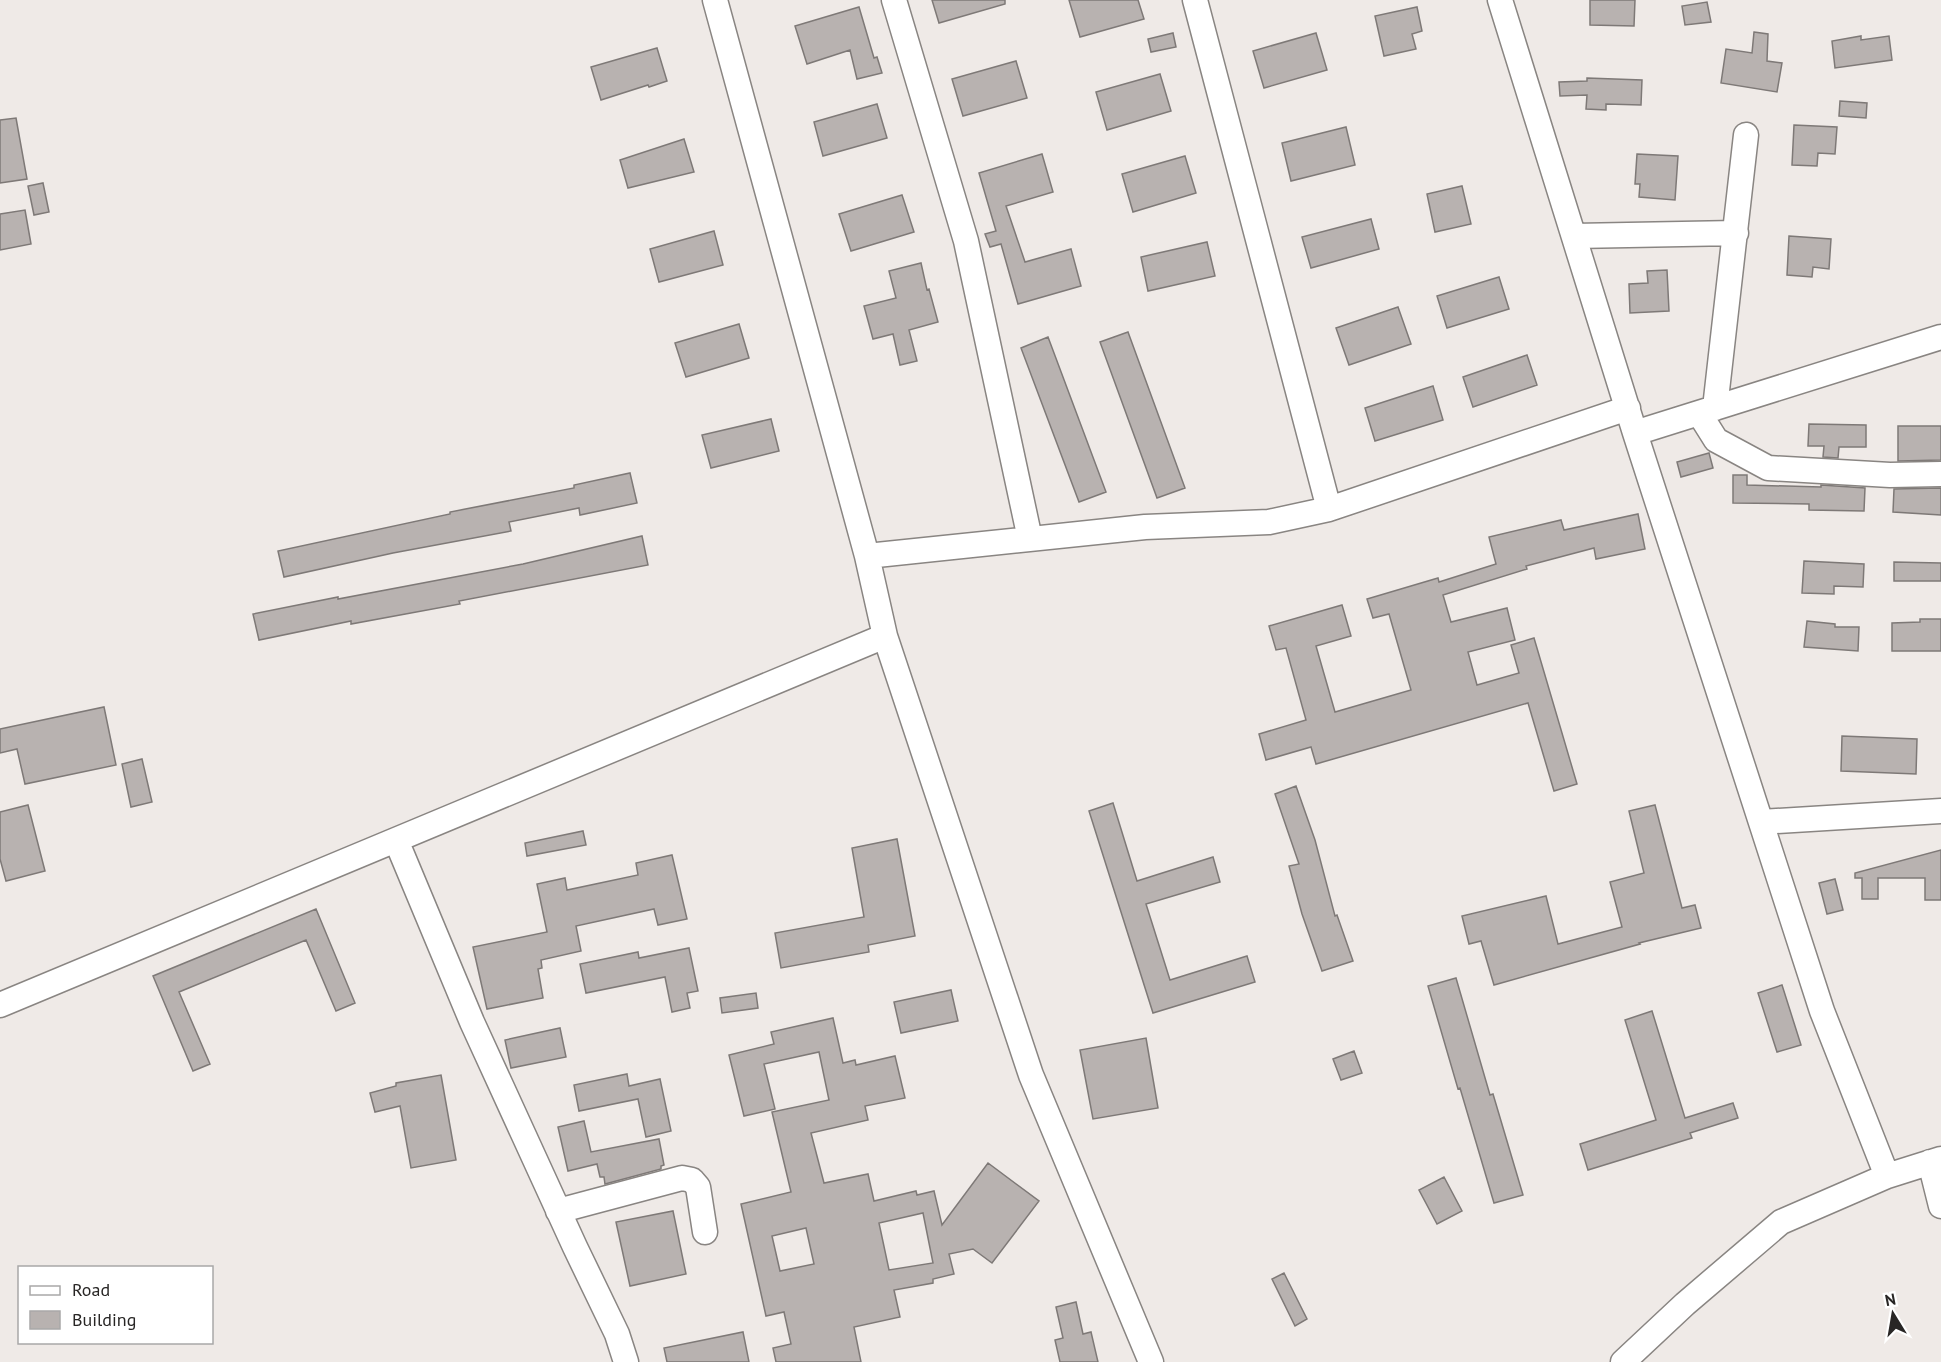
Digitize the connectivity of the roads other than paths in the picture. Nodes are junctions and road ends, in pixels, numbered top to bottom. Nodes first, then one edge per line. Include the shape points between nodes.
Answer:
1 (715, 0) edge
2 (894, 0) edge
3 (1196, 0) edge
4 (1500, 0) edge
5 (1746, 135) dead end
6 (1736, 233) junction
7 (1574, 236) junction
8 (1939, 341) edge
9 (1628, 408) junction
10 (1707, 411) junction
11 (1635, 434) junction
12 (1941, 474) edge
13 (1329, 508) junction
14 (1030, 539) junction
15 (867, 556) junction
16 (885, 636) junction
17 (1941, 811) edge
18 (1761, 822) junction
19 (396, 840) junction
20 (0, 1005) edge
21 (1936, 1161) edge
22 (1887, 1176) junction
23 (1941, 1206) edge
24 (558, 1211) junction
25 (705, 1232) dead end
26 (626, 1362) edge
27 (1151, 1362) edge
28 (1623, 1362) edge

1 - 15 street
2 - 14 street via 966,241
3 - 13 street
4 - 7 street
5 - 6 street
6 - 7 street
6 - 10 street
7 - 9 street
8 - 10 street
9 - 11 street
9 - 13 street
10 - 11 street
10 - 12 street via 1716,440 1768,468
11 - 18 street
13 - 14 street via 1269,522 1145,527
14 - 15 street
15 - 16 street
16 - 19 street
16 - 27 street via 1031,1075
17 - 18 street
18 - 22 street via 1822,1011
19 - 20 street
19 - 24 street via 472,1022
21 - 22 street
21 - 23 street
22 - 28 street via 1781,1222
24 - 25 street via 682,1178 692,1180 698,1187
24 - 26 street via 617,1334

